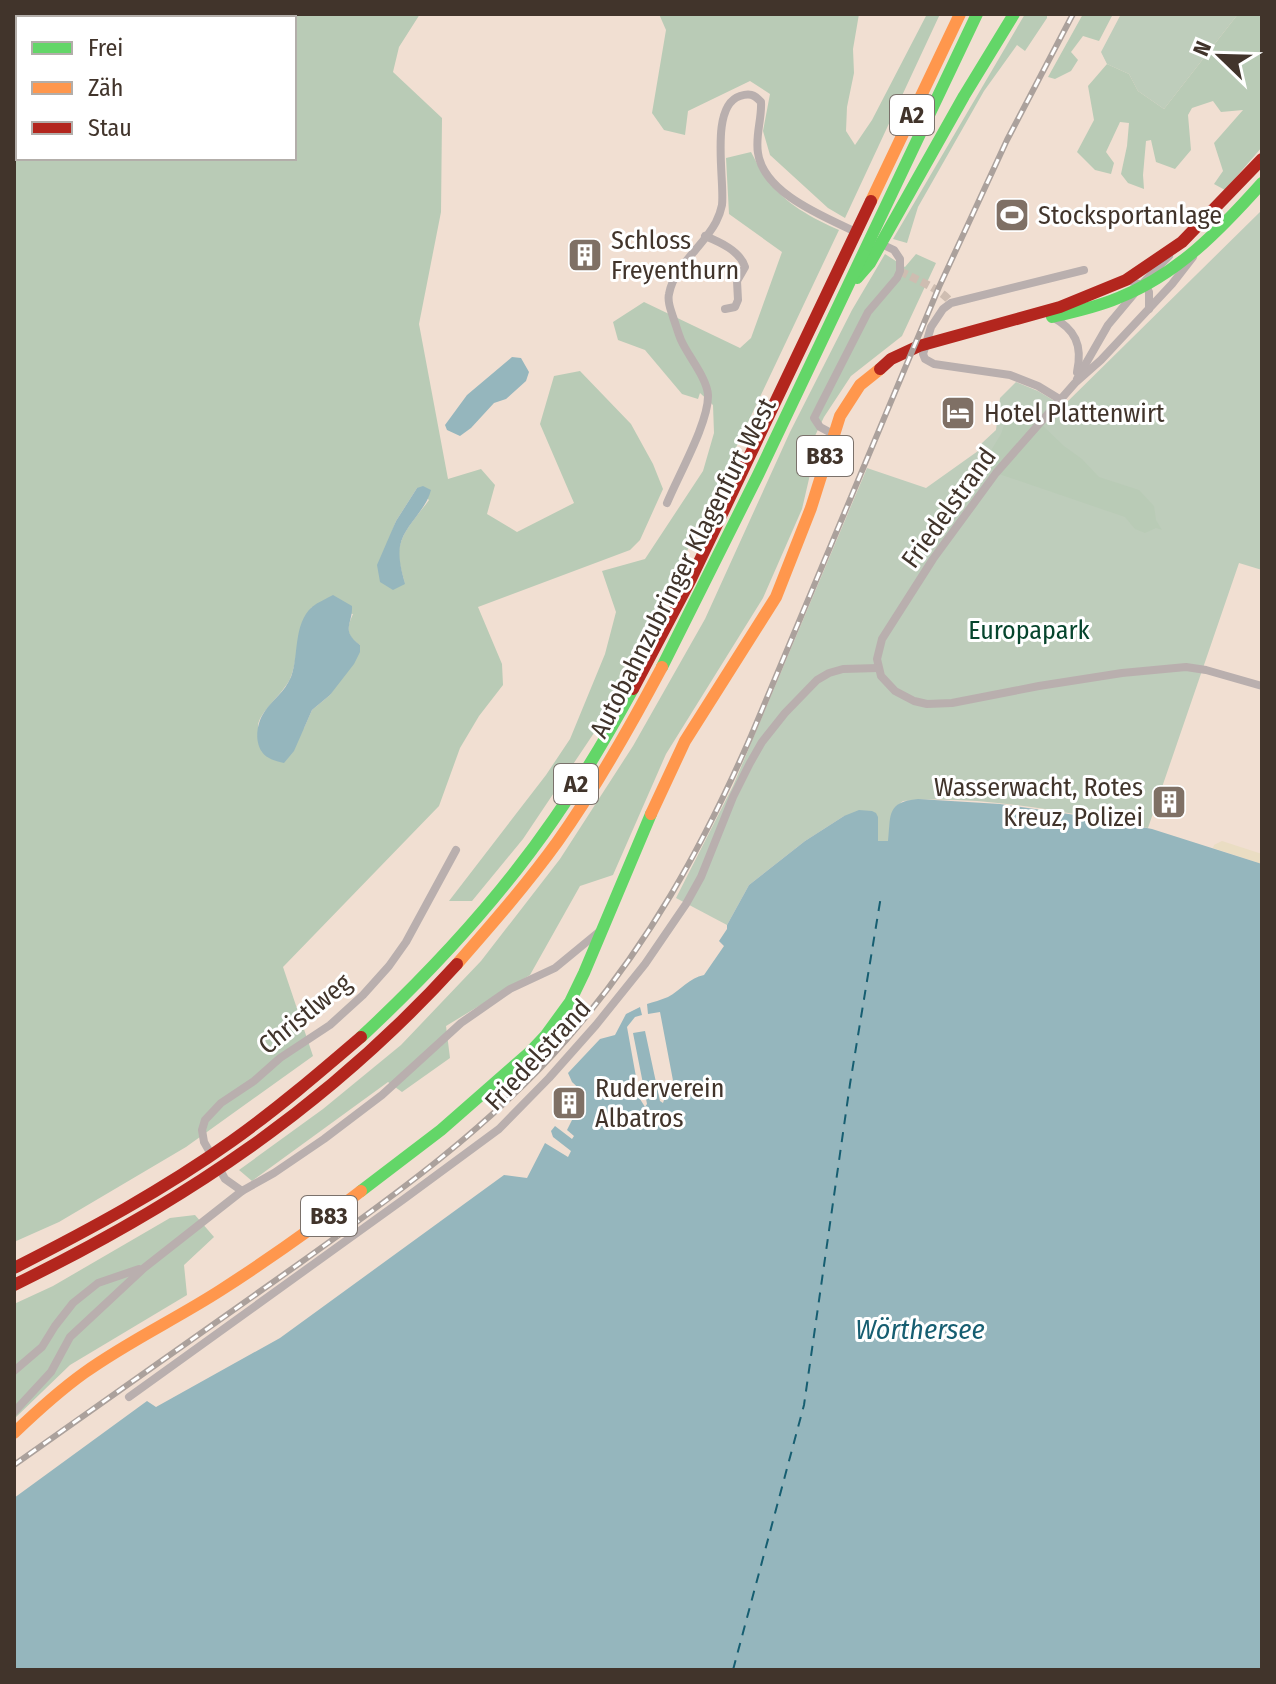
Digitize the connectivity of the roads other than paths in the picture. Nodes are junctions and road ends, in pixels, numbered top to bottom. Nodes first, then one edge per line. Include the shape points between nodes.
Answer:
1 (960, 14) edge
2 (977, 14) edge
3 (1014, 14) edge
4 (1262, 159) edge
5 (1262, 183) edge
6 (885, 224) junction
7 (705, 236) junction
8 (1182, 242) junction
9 (1202, 248) junction
10 (1084, 270) dead end
11 (1126, 280) junction
12 (1141, 287) junction
13 (725, 309) dead end
14 (1149, 310) junction
15 (1051, 317) junction
16 (1013, 321) junction
17 (1075, 383) junction
18 (1061, 400) junction
19 (833, 434) junction
20 (667, 503) dead end
21 (878, 668) junction
22 (1262, 686) edge
23 (456, 850) dead end
24 (601, 930) junction
25 (242, 1191) junction
26 (14, 1268) edge
27 (144, 1268) junction
28 (14, 1285) edge
29 (14, 1371) edge
30 (129, 1397) dead end
31 (14, 1412) edge
32 (14, 1433) edge

1 - 26 main road, Autobahnzubringer Klagenfurt West / A2 via 648,664 534,847 446,955 360,1041 297,1094 120,1214
2 - 6 main road, Autobahnzubringer Klagenfurt West / A2
3 - 6 main road
4 - 8 main road, B83
5 - 9 main road, B83
6 - 28 main road, Autobahnzubringer Klagenfurt West / A2 via 845,293 706,582 622,741 553,847 486,931 411,1012 324,1092 241,1156 97,1243
7 - 13 street via 742,259 745,267 737,281 735,307
7 - 19 street via 722,206 723,119 734,98 748,93 761,102 757,151 775,184 808,209 894,250 900,259 897,278 868,312 814,418
7 - 20 street via 668,295 682,342 708,391 693,446
8 - 11 main road, B83
8 - 12 street, Friedelstrand
9 - 12 main road, B83
9 - 14 street, Friedelstrand
10 - 18 street via 951,303 931,327 923,354 934,364 1010,375
11 - 12 street
11 - 16 main road, B83
12 - 14 street via 1149,292
12 - 15 main road, B83 via 1079,312
12 - 17 street, Friedelstrand via 1108,325
14 - 17 street, Friedelstrand
15 - 16 main road, B83
15 - 17 street via 1074,334 1079,363
16 - 19 main road, B83 via 919,346 891,359 860,385
17 - 18 street, Friedelstrand
18 - 21 street, Friedelstrand via 996,473 933,559 882,639
19 - 24 main road, B83 via 776,597 685,741
21 - 22 street via 895,691 914,701 941,704 1186,667
21 - 30 street, Friedelstrand via 829,673 785,713 750,763 701,877 645,964 499,1129
23 - 25 street, Christlweg via 406,942 363,995 205,1120 204,1142 225,1179
24 - 25 street via 555,968 510,989 461,1023 382,1095
24 - 32 main road, B83 via 570,1002 546,1035 441,1130 274,1255 84,1373
25 - 27 street
27 - 29 street via 98,1283 73,1303 42,1347
27 - 31 street via 70,1337 51,1372

